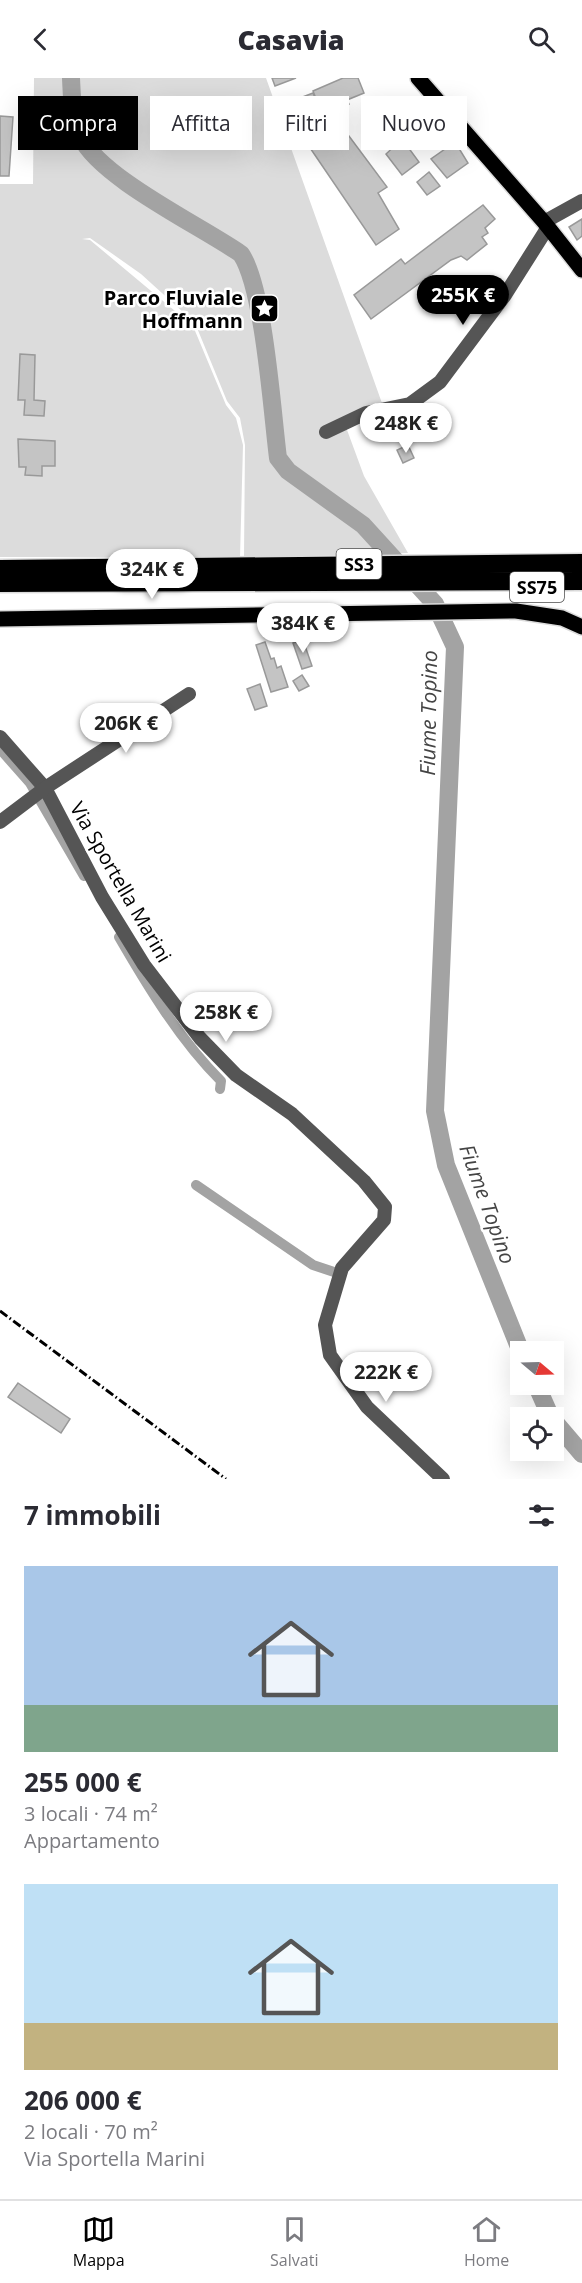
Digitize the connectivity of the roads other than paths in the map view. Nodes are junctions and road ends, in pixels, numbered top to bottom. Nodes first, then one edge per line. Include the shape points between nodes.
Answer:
1 (418, 78) edge
2 (582, 201) edge
3 (546, 224) junction
4 (582, 270) edge
5 (326, 432) dead end
6 (582, 557) edge
7 (485, 563) junction
8 (582, 563) edge
9 (0, 568) edge
10 (485, 582) junction
11 (582, 582) edge
12 (0, 583) edge
13 (582, 591) edge
14 (0, 620) edge
15 (582, 627) edge
16 (189, 694) dead end
17 (0, 737) edge
18 (44, 789) junction
19 (0, 822) edge
20 (443, 1479) edge

1 - 3 main road
2 - 3 street
3 - 4 main road
3 - 5 street via 505,296 440,382 410,404 366,413
6 - 7 highway, SS75
7 - 8 highway, SS3
7 - 9 highway, SS3
10 - 11 highway, SS3
10 - 12 highway, SS3
10 - 13 highway, SS75
14 - 15 main road via 516,611 562,618
16 - 18 street
17 - 18 street, Via Sportella Marini
18 - 19 street
18 - 20 street, Via Sportella Marini via 144,965 200,1038 236,1075 292,1114 364,1181 385,1207 384,1220 342,1268 325,1325 330,1355 367,1407

